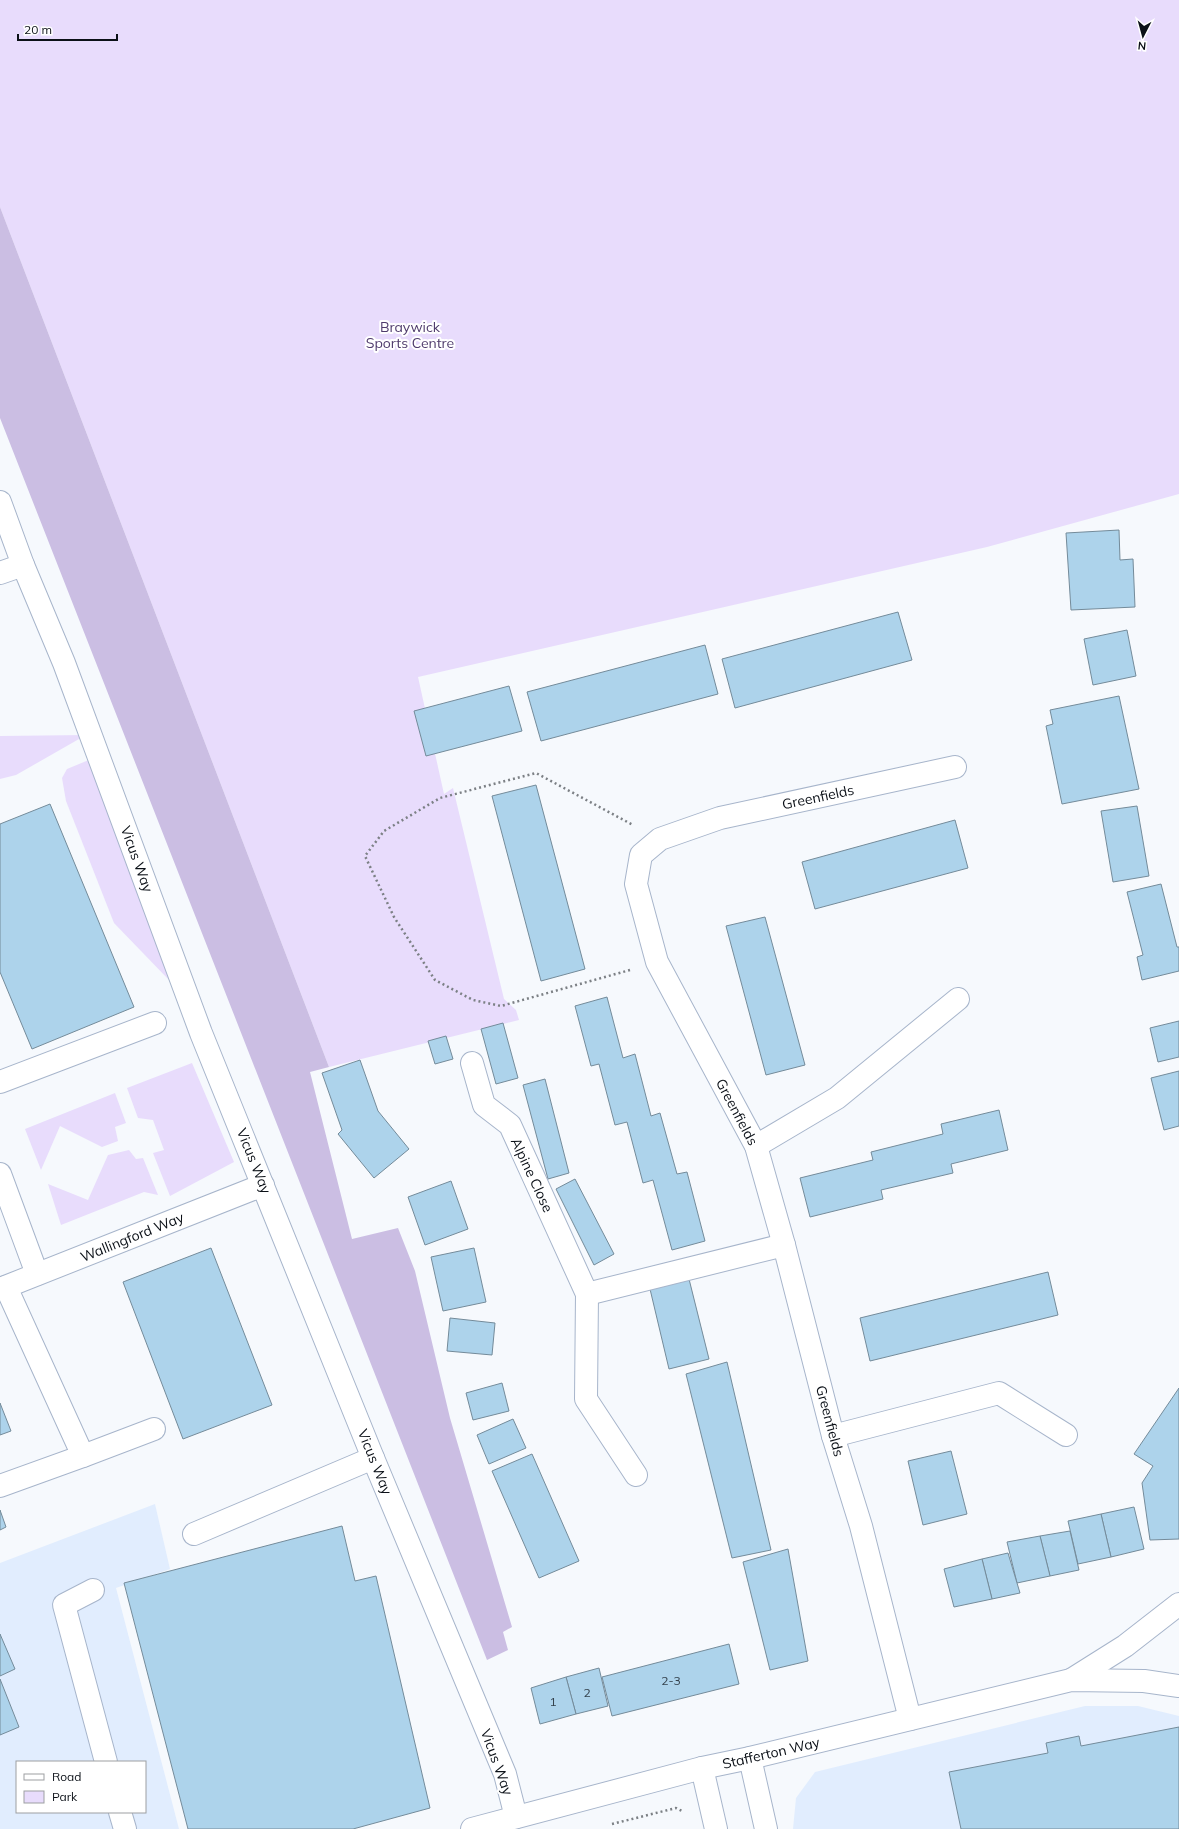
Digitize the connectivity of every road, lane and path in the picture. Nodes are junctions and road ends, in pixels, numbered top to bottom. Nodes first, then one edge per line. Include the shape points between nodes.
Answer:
1 (0, 502) edge
2 (23, 565) junction
3 (0, 573) edge
4 (955, 766) dead end
5 (660, 839) junction
6 (657, 962) junction
7 (958, 999) dead end
8 (156, 1023) dead end
9 (472, 1063) dead end
10 (0, 1082) edge
11 (756, 1146) junction
12 (0, 1174) edge
13 (263, 1185) junction
14 (784, 1245) junction
15 (37, 1274) junction
16 (3, 1288) edge
17 (587, 1294) junction
18 (154, 1430) dead end
19 (1066, 1435) dead end
20 (833, 1436) junction
21 (83, 1456) junction
22 (373, 1458) junction
23 (636, 1474) dead end
24 (0, 1486) edge
25 (194, 1534) dead end
26 (93, 1590) dead end
27 (1179, 1604) edge
28 (1071, 1680) junction
29 (1179, 1686) edge
30 (910, 1719) junction
31 (750, 1758) junction
32 (106, 1761) edge
33 (702, 1768) junction
34 (676, 1808) dead end
35 (120, 1813) edge
36 (516, 1817) junction
37 (606, 1825) dead end
38 (125, 1829) edge
39 (472, 1829) edge
40 (716, 1829) edge
41 (766, 1829) edge

1 - 2 street, Vicus Way
2 - 3 street
2 - 13 street, Vicus Way via 64,663 201,1033
4 - 5 street, Greenfields via 720,818
5 - 6 street, Greenfields via 641,855 636,884
5 - 6 path via 536,773 440,798 384,831 365,856 394,917 435,980 473,1000 501,1006
6 - 11 street, Greenfields
7 - 11 street via 837,1098
8 - 10 street
9 - 17 street, Alpine Close via 484,1105 510,1125
11 - 14 street, Greenfields
12 - 15 street
13 - 15 street, Wallingford Way
13 - 22 street, Vicus Way
14 - 17 street
14 - 20 street, Greenfields
15 - 16 street, Wallingford Way
16 - 21 street
17 - 23 street, Alpine Close via 586,1399
18 - 21 street
19 - 20 street via 999,1393
20 - 30 street, Greenfields via 860,1526
21 - 24 street
22 - 25 street
22 - 36 street, Vicus Way via 505,1774
26 - 32 street via 64,1605
27 - 28 street, Stafferton Way via 1125,1646
28 - 29 street, Stafferton Way via 1144,1681
28 - 30 street, Stafferton Way
30 - 31 street, Stafferton Way
31 - 33 street, Stafferton Way
31 - 41 street
33 - 36 street, Stafferton Way
33 - 40 street
34 - 37 path
35 - 38 street
36 - 39 street, Stafferton Way

